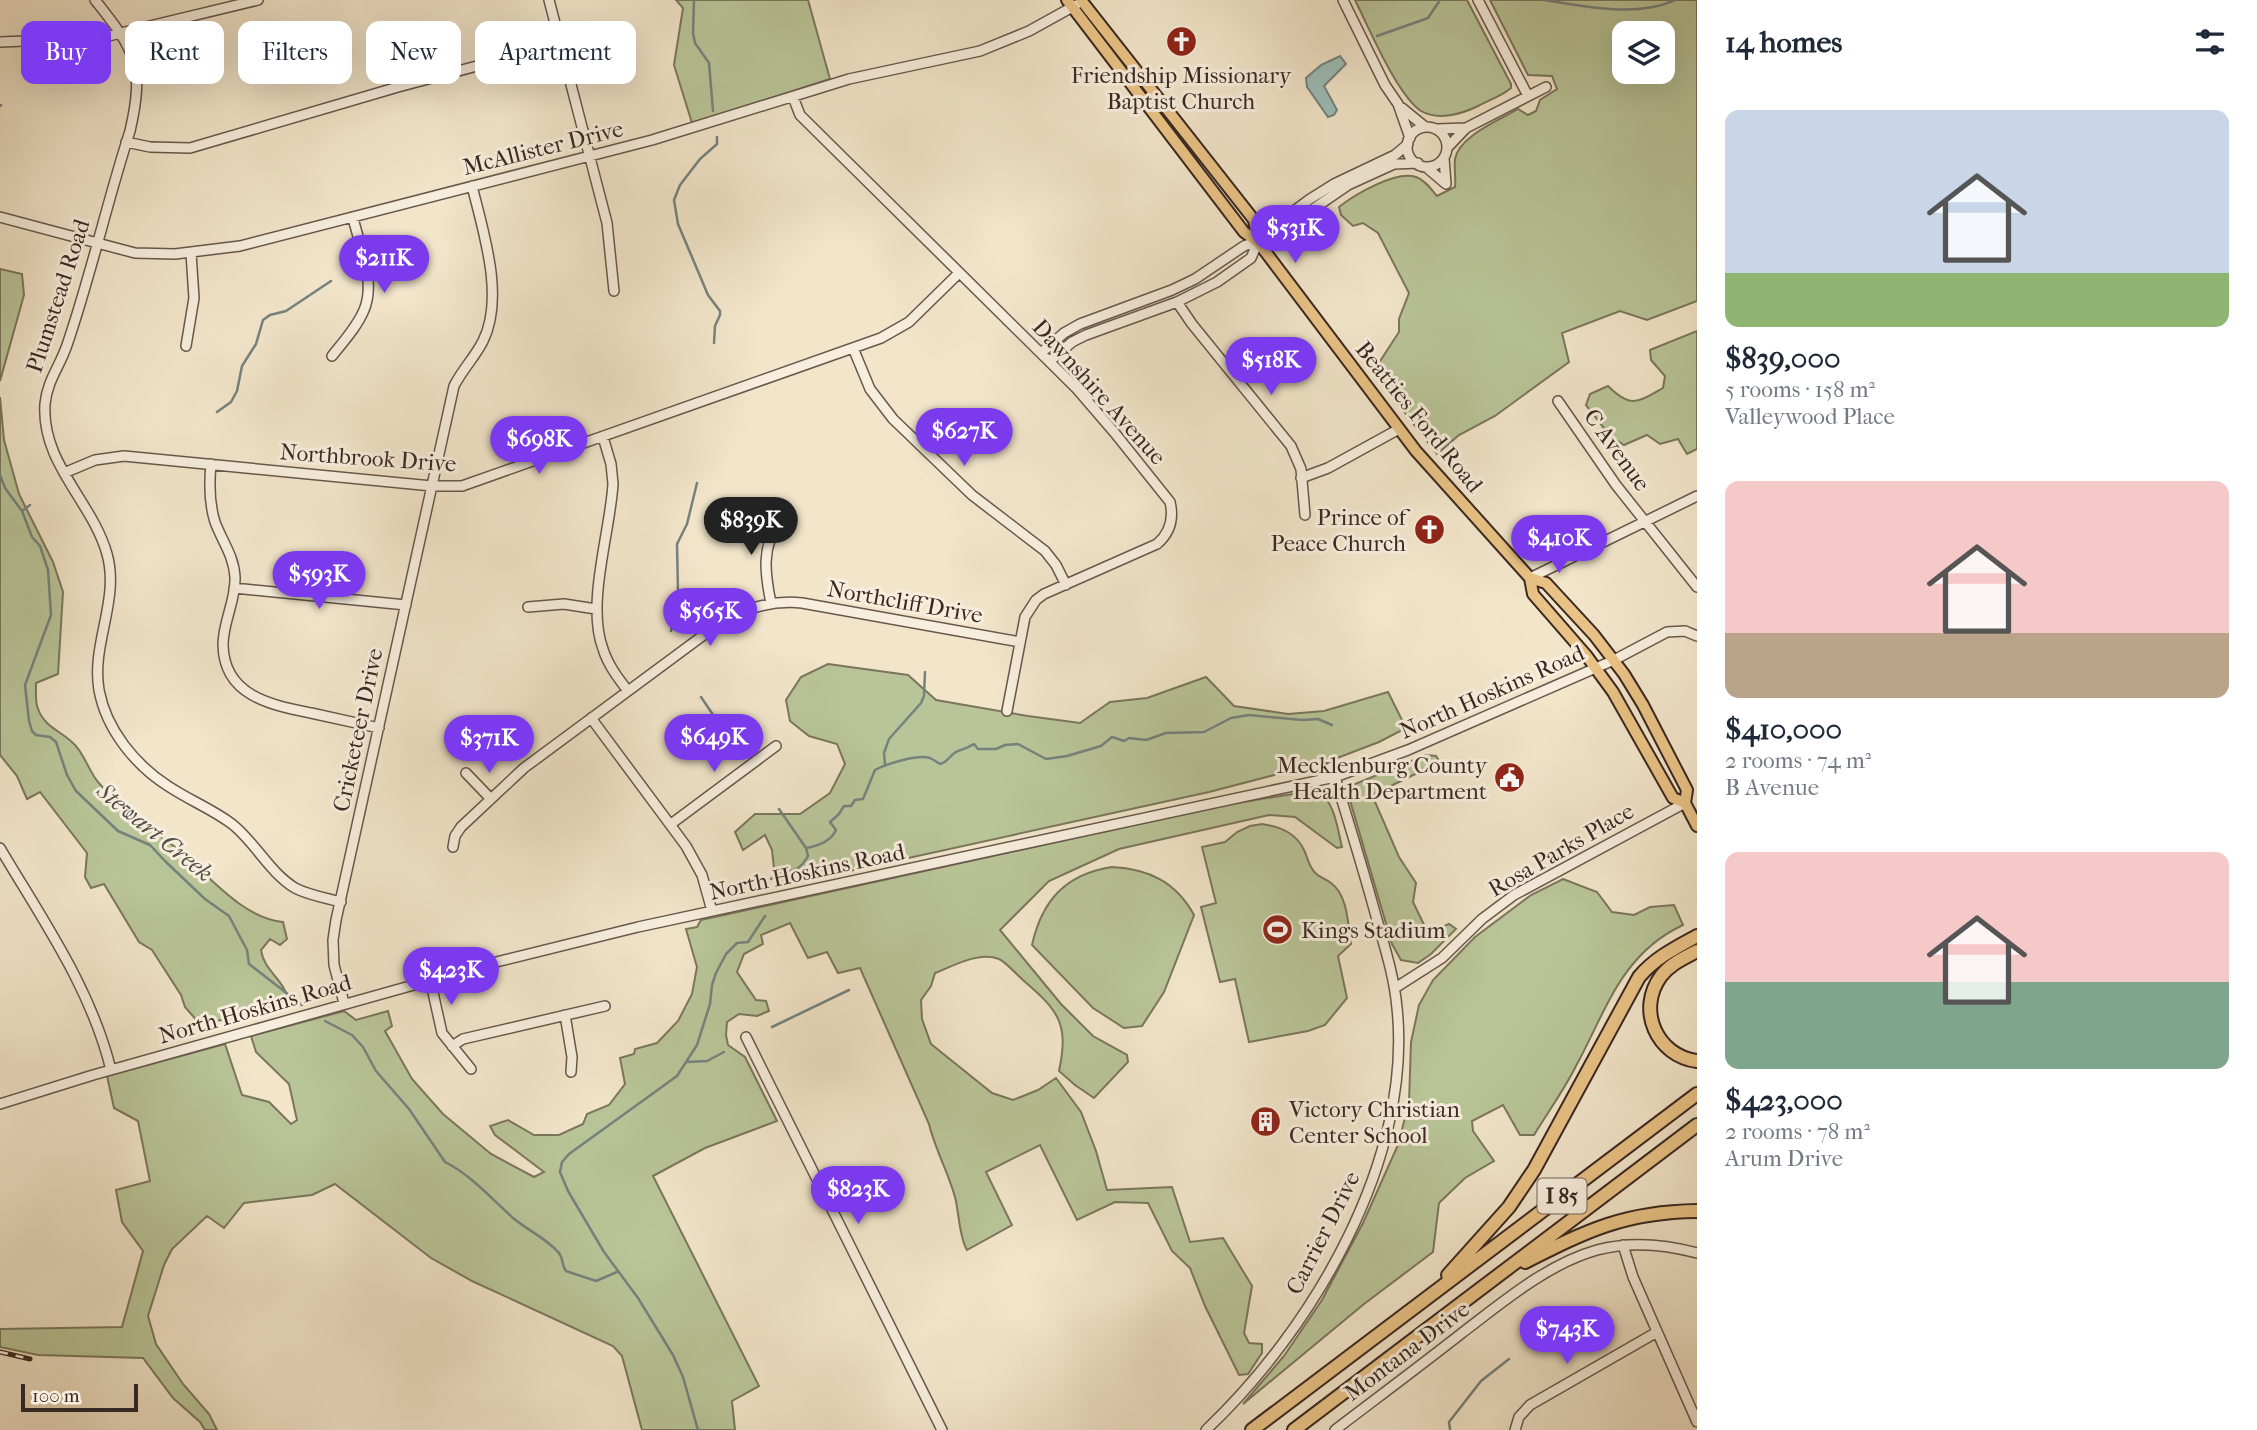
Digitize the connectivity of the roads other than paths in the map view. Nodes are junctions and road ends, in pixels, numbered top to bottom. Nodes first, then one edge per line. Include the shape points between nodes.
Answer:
1 (95, 0) edge
2 (258, 0) edge
3 (549, 0) edge
4 (1343, 0) edge
5 (1478, 0) edge
6 (1077, 2) edge
7 (232, 3) edge
8 (555, 21) edge
9 (122, 34) junction
10 (0, 43) edge
11 (475, 67) edge
12 (571, 84) edge
13 (1546, 87) dead end
14 (1528, 96) junction
15 (793, 97) junction
16 (1398, 104) junction
17 (1424, 126) junction
18 (1466, 128) junction
19 (1436, 129) junction
20 (1409, 141) junction
21 (126, 142) junction
22 (1446, 153) junction
23 (589, 156) junction
24 (1421, 165) junction
25 (472, 186) junction
26 (0, 217) edge
27 (353, 218) junction
28 (1258, 242) junction
29 (97, 244) junction
30 (191, 253) junction
31 (959, 273) junction
32 (1185, 284) junction
33 (614, 291) dead end
34 (1191, 296) junction
35 (1177, 302) junction
36 (1125, 308) junction
37 (1129, 320) junction
38 (186, 346) dead end
39 (853, 348) junction
40 (1041, 353) junction
41 (332, 356) dead end
42 (1050, 362) junction
43 (1559, 401) dead end
44 (1399, 429) junction
45 (603, 437) junction
46 (211, 464) junction
47 (64, 473) junction
48 (1301, 478) junction
49 (432, 486) junction
50 (1697, 496) edge
51 (1305, 515) dead end
52 (780, 521) dead end
53 (1646, 521) junction
54 (1530, 578) junction
55 (1066, 584) junction
56 (1697, 587) edge
57 (234, 589) junction
58 (771, 603) junction
59 (406, 605) junction
60 (528, 607) dead end
61 (596, 609) junction
62 (1697, 636) edge
63 (1020, 642) junction
64 (1614, 660) junction
65 (1596, 667) junction
66 (628, 691) junction
67 (1007, 711) dead end
68 (591, 718) junction
69 (379, 728) junction
70 (776, 746) dead end
71 (466, 773) dead end
72 (1335, 777) junction
73 (490, 798) junction
74 (1685, 803) junction
75 (670, 824) junction
76 (1697, 826) edge
77 (453, 847) dead end
78 (0, 848) edge
79 (341, 902) junction
80 (712, 911) junction
81 (1697, 936) edge
82 (1697, 951) edge
83 (430, 979) junction
84 (1395, 988) junction
85 (344, 1003) junction
86 (605, 1006) dead end
87 (565, 1015) junction
88 (746, 1037) dead end
89 (452, 1046) junction
90 (1697, 1060) edge
91 (471, 1069) dead end
92 (111, 1070) junction
93 (571, 1072) dead end
94 (1697, 1094) edge
95 (0, 1104) edge
96 (1697, 1125) edge
97 (1697, 1211) edge
98 (1623, 1245) junction
99 (1697, 1253) edge
100 (1494, 1279) junction
101 (1427, 1298) junction
102 (1657, 1332) junction
103 (1697, 1422) edge
104 (942, 1430) edge
105 (1206, 1430) edge
106 (1252, 1430) edge
107 (1294, 1430) edge
108 (1335, 1430) edge
109 (1515, 1430) edge

1 - 9 street, Plumstead Road
2 - 7 street
3 - 8 street
4 - 16 street
5 - 14 street
6 - 15 street, McAllister Drive via 1029,31 980,51 849,79
6 - 28 main road, Beatties Ford Road via 1254,220
7 - 9 street
9 - 10 street
9 - 21 street, Plumstead Road via 132,52 136,76 136,103
11 - 21 street via 190,148
12 - 23 street
13 - 14 street
14 - 18 street
15 - 23 street, McAllister Drive
15 - 31 street, Dawnshire Avenue via 800,115
16 - 17 street
16 - 20 street
17 - 19 street
17 - 20 street
18 - 19 street
18 - 22 street
19 - 22 street via 1444,137
20 - 24 street via 1410,156
20 - 28 street via 1395,155 1334,184
21 - 29 street, Plumstead Road
22 - 24 street via 1437,164
22 - 24 street via 1446,184
23 - 25 street, McAllister Drive
23 - 33 street via 607,223
24 - 28 street via 1394,164 1355,182
25 - 27 street, McAllister Drive
25 - 49 street, Cricketeer Drive via 490,264 491,307 483,341 454,386
26 - 29 street, McAllister Drive
27 - 30 street, McAllister Drive via 240,246
27 - 41 street via 369,296 357,324
28 - 32 street via 1244,246
28 - 34 street via 1251,258
28 - 44 main road, Beatties Ford Road
29 - 30 street, McAllister Drive via 155,255
29 - 47 street, Plumstead Road via 67,346 46,394 48,439
30 - 38 street via 194,298
31 - 39 street, Northbrook Drive via 902,327
31 - 40 street, Dawnshire Avenue
32 - 34 street
32 - 36 street
34 - 35 street
35 - 37 street
35 - 48 street via 1291,446
36 - 37 street
36 - 40 street via 1080,324
37 - 42 street via 1079,338
39 - 45 street, Northbrook Drive
39 - 55 street via 870,389 894,419 972,495 1045,551
40 - 42 street, Dawnshire Avenue
42 - 55 street, Dawnshire Avenue via 1166,495 1172,511 1170,526 1157,544
43 - 53 street, C Avenue
44 - 48 street
44 - 54 main road, Beatties Ford Road
45 - 49 street, Northbrook Drive via 476,483
45 - 61 street via 613,484
46 - 47 street, Northbrook Drive via 124,456 95,460
46 - 49 street, Northbrook Drive
46 - 57 street via 211,507 231,558
47 - 79 street, Plumstead Road via 98,531 109,564 111,587 97,674 103,706 115,733 160,781 237,828 288,883
48 - 51 street
49 - 59 street, Cricketeer Drive
50 - 53 street
52 - 58 street via 767,545
53 - 54 street
53 - 56 street, C Avenue
54 - 64 main road, Beatties Ford Road via 1546,583
54 - 65 main road, Beatties Ford Road via 1533,594
55 - 63 street, Dawnshire Avenue via 1044,594 1030,608
57 - 59 street
57 - 69 street via 223,645 227,665 248,693 268,704
58 - 63 street, Northcliff Drive via 802,603
58 - 66 street, Northcliff Drive via 724,620
59 - 69 street, Cricketeer Drive
60 - 61 street via 564,604
61 - 66 street via 604,653
62 - 64 street, North Hoskins Road via 1667,632
63 - 67 street, Dawnshire Avenue
64 - 65 street, North Hoskins Road
64 - 74 main road, Beatties Ford Road via 1687,790
65 - 72 street, North Hoskins Road
65 - 74 main road, Beatties Ford Road via 1673,797
66 - 68 street, Northcliff Drive
68 - 73 street, Northcliff Drive
68 - 75 street
69 - 79 street, Cricketeer Drive
70 - 75 street
71 - 73 street
72 - 80 street, North Hoskins Road
72 - 84 street, Carrier Drive
73 - 77 street, Northcliff Drive via 461,827
74 - 76 main road, Beatties Ford Road
74 - 84 street, Rosa Parks Place via 1514,895 1442,958
75 - 80 street via 696,862
78 - 92 street via 85,993
79 - 85 street, Cricketeer Drive via 333,950
80 - 83 street, North Hoskins Road
81 - 101 highway via 1666,953 1639,977 1528,1180 1495,1224
82 - 90 highway via 1659,979 1650,1013 1664,1045 1680,1057
83 - 85 street, North Hoskins Road
83 - 89 street via 442,1033
84 - 105 street, Carrier Drive via 1396,1092 1382,1151 1362,1204 1328,1273 1291,1331
85 - 92 street, North Hoskins Road
86 - 87 street
87 - 89 street via 463,1039
87 - 93 street
88 - 104 street
89 - 91 street
92 - 95 street, North Hoskins Road
94 - 101 highway, I 85
96 - 100 highway, I 85
97 - 100 highway via 1646,1215 1598,1227
98 - 99 street, Montana Drive via 1661,1245
98 - 102 street
98 - 108 street, Montana Drive via 1588,1253 1544,1275
100 - 107 highway, I 85
101 - 106 highway, I 85
102 - 103 street
102 - 109 street via 1530,1405

